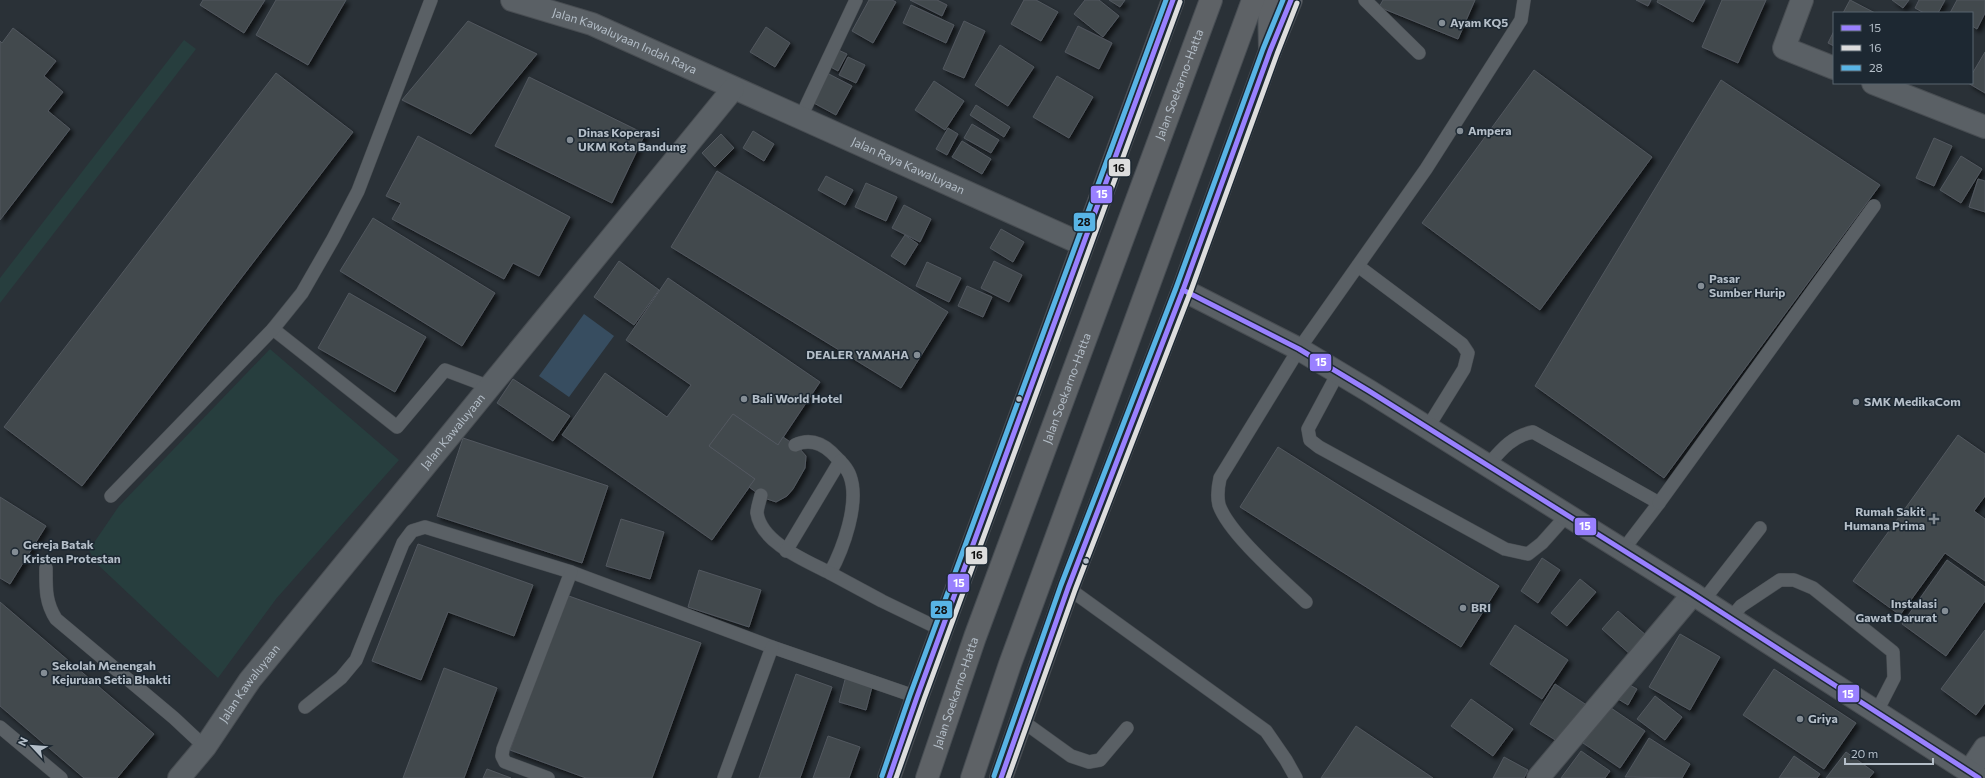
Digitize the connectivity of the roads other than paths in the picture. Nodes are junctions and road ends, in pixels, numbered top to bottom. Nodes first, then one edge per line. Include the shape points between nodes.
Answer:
1 (431, 0) edge
2 (512, 0) edge
3 (560, 0) edge
4 (856, 0) edge
5 (1173, 0) edge
6 (1211, 0) edge
7 (1254, 0) edge
8 (1269, 0) edge
9 (1291, 0) edge
10 (1366, 0) edge
11 (1524, 0) edge
12 (1802, 0) edge
13 (592, 24) junction
14 (1270, 51) junction
15 (1419, 53) dead end
16 (1833, 68) edge
17 (1876, 84) edge
18 (733, 89) junction
19 (800, 119) junction
20 (1985, 127) edge
21 (1874, 206) dead end
22 (1082, 244) junction
23 (1358, 266) junction
24 (1183, 290) junction
25 (273, 329) junction
26 (1300, 350) junction
27 (1338, 373) junction
28 (490, 387) junction
29 (1428, 427) junction
30 (795, 445) dead end
31 (840, 461) junction
32 (1488, 465) junction
33 (761, 495) dead end
34 (111, 496) dead end
35 (1659, 503) junction
36 (1567, 515) junction
37 (1760, 528) dead end
38 (1622, 550) junction
39 (786, 551) junction
40 (46, 568) dead end
41 (571, 572) junction
42 (830, 573) junction
43 (1068, 588) junction
44 (1698, 598) junction
45 (1306, 602) dead end
46 (1730, 619) junction
47 (942, 630) junction
48 (772, 647) junction
49 (917, 697) junction
50 (305, 707) dead end
51 (1876, 713) junction
52 (1021, 720) junction
53 (0, 727) edge
54 (1127, 728) dead end
55 (205, 747) junction
56 (1985, 748) edge
57 (1974, 775) edge
58 (61, 778) edge
59 (179, 778) edge
60 (548, 778) edge
61 (724, 778) edge
62 (889, 778) edge
63 (927, 778) edge
64 (972, 778) edge
65 (1001, 778) edge
66 (1296, 778) edge
67 (1538, 778) edge

1 - 25 lane via 358,191 302,293
2 - 13 street, Jalan Kawaluyaan Indah Raya
3 - 13 street
4 - 19 lane
5 - 22 main road
6 - 63 highway, Jalan Soekarno-Hatta via 975,637
7 - 64 highway via 1013,657
8 - 14 highway
9 - 14 main road
10 - 15 lane
11 - 23 lane via 1521,20 1426,169
12 - 16 street via 1784,48
13 - 18 street, Jalan Kawaluyaan Indah Raya
14 - 24 main road
17 - 20 street
18 - 19 street, Jalan Raya Kawaluyaan
18 - 28 street, Jalan Kawaluyaan
19 - 22 street, Jalan Raya Kawaluyaan
21 - 35 lane
22 - 47 main road
23 - 26 lane
23 - 29 lane via 1462,344 1468,353 1464,369
24 - 26 street
24 - 43 main road
25 - 28 lane via 397,427 445,370
25 - 34 lane
26 - 27 street
26 - 45 lane via 1220,478 1218,490 1220,506 1236,533
27 - 29 street
27 - 36 lane via 1308,429 1310,440 1319,447 1506,549 1528,554 1542,543
28 - 55 street, Jalan Kawaluyaan via 250,680
29 - 32 street
30 - 31 lane via 802,442 816,443
31 - 39 lane
31 - 42 lane via 850,475 853,492 839,557
32 - 35 lane via 1508,443 1522,434 1533,432
32 - 36 street
33 - 39 lane via 757,513 764,530
35 - 38 lane
36 - 38 street
37 - 44 lane
38 - 44 street
39 - 42 lane
40 - 55 lane via 45,596 56,619
41 - 48 lane
41 - 50 lane via 425,527 412,531 404,544 356,660 341,678
41 - 60 lane via 502,756 505,762
42 - 47 lane
43 - 52 main road
43 - 66 lane via 1266,732
44 - 46 street
44 - 67 street
46 - 51 street
46 - 51 lane via 1741,606 1780,580 1794,580 1813,588 1893,652 1894,678
47 - 49 main road
48 - 49 lane
48 - 61 lane
49 - 62 main road
51 - 57 street
52 - 54 lane via 1071,756 1089,762 1100,760
52 - 65 main road
53 - 58 lane
55 - 59 street, Jalan Kawaluyaan
56 - 57 street

